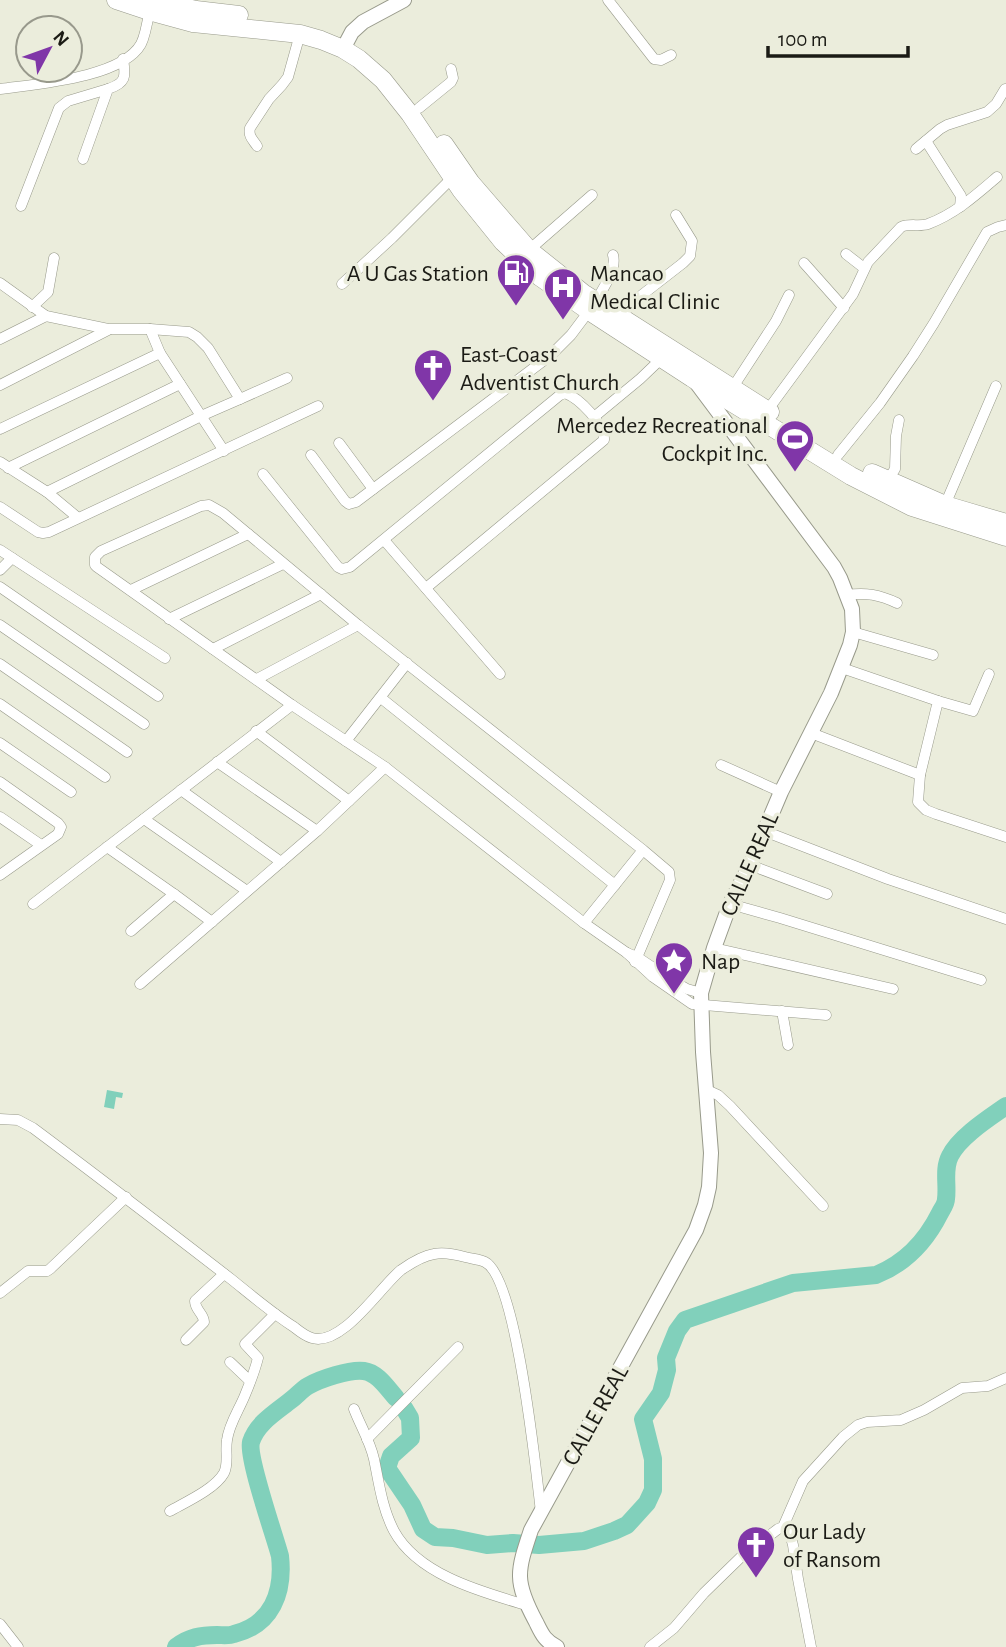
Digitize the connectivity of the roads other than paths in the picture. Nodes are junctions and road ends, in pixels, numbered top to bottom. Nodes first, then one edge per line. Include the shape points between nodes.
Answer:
1 (116, 0) edge
2 (404, 0) edge
3 (608, 0) edge
4 (151, 4) edge
5 (300, 34) junction
6 (346, 44) junction
7 (671, 55) dead end
8 (123, 59) junction
9 (451, 68) dead end
10 (0, 89) edge
11 (108, 89) junction
12 (1005, 89) edge
13 (419, 108) junction
14 (926, 141) junction
15 (257, 146) dead end
16 (916, 149) dead end
17 (83, 159) dead end
18 (997, 177) dead end
19 (452, 178) junction
20 (592, 195) dead end
21 (21, 206) dead end
22 (960, 207) junction
23 (676, 215) dead end
24 (1006, 225) edge
25 (528, 250) junction
26 (846, 254) dead end
27 (613, 255) dead end
28 (54, 258) dead end
29 (804, 263) dead end
30 (864, 268) junction
31 (0, 283) edge
32 (342, 284) dead end
33 (5, 293) edge
34 (789, 295) dead end
35 (593, 306) junction
36 (32, 307) junction
37 (844, 308) junction
38 (46, 316) junction
39 (620, 316) junction
40 (108, 329) junction
41 (150, 329) junction
42 (0, 339) edge
43 (160, 353) junction
44 (662, 358) junction
45 (685, 358) junction
46 (287, 377) dead end
47 (692, 378) junction
48 (180, 384) junction
49 (0, 385) edge
50 (996, 386) dead end
51 (733, 387) junction
52 (240, 399) junction
53 (318, 406) dead end
54 (767, 411) junction
55 (201, 416) junction
56 (594, 417) junction
57 (899, 420) dead end
58 (0, 429) edge
59 (339, 443) dead end
60 (224, 450) junction
61 (311, 455) dead end
62 (838, 455) junction
63 (4, 465) edge
64 (263, 474) dead end
65 (887, 481) junction
66 (373, 489) junction
67 (47, 492) junction
68 (945, 505) junction
69 (0, 507) edge
70 (77, 517) junction
71 (1006, 523) edge
72 (248, 534) junction
73 (1006, 537) edge
74 (384, 540) junction
75 (0, 550) edge
76 (12, 558) junction
77 (283, 564) junction
78 (0, 570) edge
79 (0, 587) edge
80 (426, 588) junction
81 (131, 590) junction
82 (321, 594) junction
83 (847, 595) junction
84 (897, 603) dead end
85 (169, 619) junction
86 (0, 625) edge
87 (358, 625) junction
88 (853, 632) junction
89 (213, 649) junction
90 (933, 655) dead end
91 (165, 658) dead end
92 (407, 663) junction
93 (0, 664) edge
94 (842, 668) junction
95 (500, 674) dead end
96 (989, 674) dead end
97 (257, 679) junction
98 (158, 696) dead end
99 (381, 698) junction
100 (938, 701) junction
101 (0, 704) edge
102 (292, 705) junction
103 (144, 724) dead end
104 (256, 731) junction
105 (811, 733) junction
106 (346, 741) junction
107 (0, 743) edge
108 (127, 752) dead end
109 (217, 762) junction
110 (721, 765) dead end
111 (385, 767) junction
112 (920, 775) junction
113 (105, 777) dead end
114 (0, 782) edge
115 (181, 790) junction
116 (71, 792) dead end
117 (781, 793) junction
118 (349, 801) junction
119 (0, 817) edge
120 (144, 819) junction
121 (10, 823) junction
122 (317, 831) junction
123 (764, 831) junction
124 (0, 832) edge
125 (1006, 837) edge
126 (41, 845) junction
127 (107, 847) junction
128 (643, 850) junction
129 (281, 862) junction
130 (750, 864) junction
131 (0, 875) edge
132 (615, 885) junction
133 (247, 891) junction
134 (174, 894) junction
135 (827, 894) dead end
136 (33, 904) dead end
137 (730, 904) junction
138 (1006, 919) edge
139 (212, 922) junction
140 (584, 923) junction
141 (131, 931) dead end
142 (714, 948) junction
143 (636, 960) junction
144 (981, 980) dead end
145 (140, 984) dead end
146 (894, 989) dead end
147 (701, 1000) junction
148 (782, 1011) junction
149 (827, 1015) dead end
150 (788, 1045) dead end
151 (707, 1090) junction
152 (0, 1119) edge
153 (126, 1197) junction
154 (823, 1206) dead end
155 (224, 1274) junction
156 (0, 1293) edge
157 (275, 1314) junction
158 (186, 1339) dead end
159 (458, 1347) dead end
160 (230, 1362) dead end
161 (1006, 1378) edge
162 (250, 1381) junction
163 (354, 1409) dead end
164 (367, 1439) junction
165 (170, 1511) dead end
166 (541, 1512) junction
167 (783, 1527) junction
168 (527, 1605) junction
169 (0, 1624) edge
170 (547, 1645) edge
171 (18, 1647) edge
172 (650, 1647) edge
173 (811, 1647) edge

1 - 4 highway
2 - 6 street via 356,27
3 - 7 street via 654,59
4 - 5 highway via 193,23
4 - 6 highway via 302,23 327,29
4 - 8 street via 142,42
5 - 6 highway
5 - 15 street via 288,77 250,128
6 - 13 highway via 384,66
6 - 19 highway via 410,114
8 - 10 street via 102,70 56,82
8 - 11 street via 124,79
9 - 13 street via 451,82
11 - 17 street
11 - 21 street via 68,100 59,108
12 - 14 street via 987,112 947,125
13 - 25 highway via 471,183
14 - 16 street
14 - 22 street via 961,196
18 - 22 street
19 - 32 street
19 - 35 highway via 520,260 540,277
20 - 25 street
22 - 30 street via 928,224 901,226
23 - 39 street via 692,241 690,256
24 - 62 street via 987,232 920,345
25 - 35 highway
26 - 30 street
27 - 35 street via 614,267
28 - 36 street via 48,292
29 - 37 street
30 - 37 street
31 - 33 street
33 - 36 street
34 - 51 street
35 - 39 highway
35 - 44 highway
35 - 66 street via 551,355
36 - 38 street
37 - 54 street
38 - 40 street
38 - 42 street
39 - 45 highway
40 - 41 street
40 - 49 street
41 - 43 street
41 - 52 street via 197,337
43 - 48 street
43 - 58 street
44 - 47 highway
44 - 56 street
45 - 47 street, CALLE REAL
45 - 51 highway
46 - 52 street
47 - 73 highway via 831,465 912,507
47 - 83 street, CALLE REAL via 813,538
48 - 55 street
48 - 63 street
50 - 68 street
51 - 54 highway
52 - 55 street
53 - 60 street
54 - 62 highway
55 - 60 street
55 - 67 street
56 - 74 street via 570,395 560,395
56 - 80 street via 605,436 600,444
57 - 65 street via 895,469
59 - 66 street
60 - 70 street
61 - 66 street via 345,501 356,502
62 - 65 highway
63 - 67 street
64 - 74 street via 338,567 350,567
65 - 68 highway
67 - 70 street
68 - 71 highway
69 - 70 street via 43,533
72 - 77 street
72 - 81 street
72 - 81 street via 209,505 101,551 95,565
74 - 80 street
75 - 76 street
76 - 78 street
76 - 91 street
77 - 82 street
77 - 85 street
79 - 98 street
80 - 95 street
81 - 85 street
82 - 87 street
82 - 89 street
83 - 84 street via 874,594
83 - 88 street, CALLE REAL
85 - 89 street
86 - 103 street
87 - 92 street
87 - 97 street
88 - 90 street
88 - 94 street, CALLE REAL
89 - 97 street
92 - 99 street
92 - 128 street
93 - 108 street
94 - 100 street
94 - 105 street, CALLE REAL
96 - 100 street via 974,711
97 - 102 street
99 - 106 street
99 - 132 street
100 - 112 street
101 - 113 street
102 - 104 street
102 - 106 street
104 - 109 street
104 - 118 street
105 - 112 street
105 - 117 street, CALLE REAL
106 - 111 street
107 - 116 street
109 - 115 street
109 - 122 street
110 - 117 street
111 - 118 street
111 - 140 street
112 - 125 street via 918,802 926,810
114 - 126 street via 61,827
115 - 120 street
115 - 129 street
117 - 123 street, CALLE REAL
118 - 122 street
119 - 121 street
120 - 127 street
120 - 133 street
121 - 124 street
121 - 126 street
122 - 129 street
123 - 130 street, CALLE REAL
123 - 138 street
126 - 131 street
127 - 134 street
127 - 136 street
128 - 132 street
128 - 143 street via 671,876
129 - 133 street
130 - 135 street
130 - 137 street, CALLE REAL
132 - 140 street
133 - 139 street
134 - 139 street
134 - 141 street
137 - 142 street, CALLE REAL
137 - 144 street
139 - 145 street
140 - 143 street
142 - 146 street
142 - 147 street, CALLE REAL
143 - 147 street
147 - 148 street
147 - 151 street, CALLE REAL
148 - 149 street
148 - 150 street
151 - 154 street via 730,1106
151 - 166 street, CALLE REAL via 709,1187 696,1230
152 - 153 street via 26,1123
153 - 155 street
153 - 156 street via 50,1269 28,1271
155 - 157 street
155 - 158 street via 195,1301 204,1322
157 - 162 street via 245,1344 258,1358
157 - 166 street via 320,1339 336,1334 419,1258 448,1253 491,1266 519,1350
159 - 164 street
160 - 162 street
161 - 167 street via 988,1387 962,1388 901,1420 858,1425 803,1481
162 - 165 street via 229,1429 224,1474
163 - 164 street
164 - 168 street via 386,1511 402,1543 430,1568 483,1593
166 - 168 street, CALLE REAL via 521,1558 520,1584
167 - 172 street via 741,1557
167 - 173 street via 793,1545
168 - 170 street
169 - 171 street

